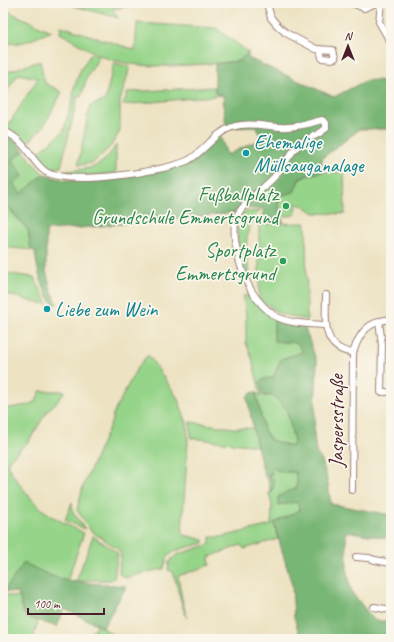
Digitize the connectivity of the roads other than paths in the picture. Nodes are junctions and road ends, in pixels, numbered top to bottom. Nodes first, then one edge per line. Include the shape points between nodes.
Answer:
1 (267, 3) edge
2 (352, 3) edge
3 (376, 3) edge
4 (381, 3) edge
5 (391, 43) edge
6 (320, 50) dead end
7 (3, 130) edge
8 (326, 295) dead end
9 (391, 319) edge
10 (379, 321) junction
11 (326, 325) junction
12 (353, 353) junction
13 (386, 392) dead end
14 (352, 490) dead end
15 (356, 558) dead end
16 (391, 563) edge
17 (374, 607) dead end
18 (391, 610) edge

1 - 6 street via 271,18 278,26 286,33
2 - 3 street via 364,8
4 - 5 street via 379,22
7 - 11 street via 20,142 45,171 66,178 83,178 134,173 183,162 197,155 222,132 237,126 290,127 324,121 326,128 297,146 276,175 244,205 235,221 234,231 242,268 255,296 266,309 290,321
8 - 11 street, Jaspersstraße
9 - 10 street, Jaspersstraße
10 - 12 street, Jaspersstraße via 365,328
10 - 13 street via 382,351 381,392
11 - 12 street, Jaspersstraße via 332,343 341,350
12 - 14 street, Jaspersstraße
15 - 16 street
17 - 18 street

